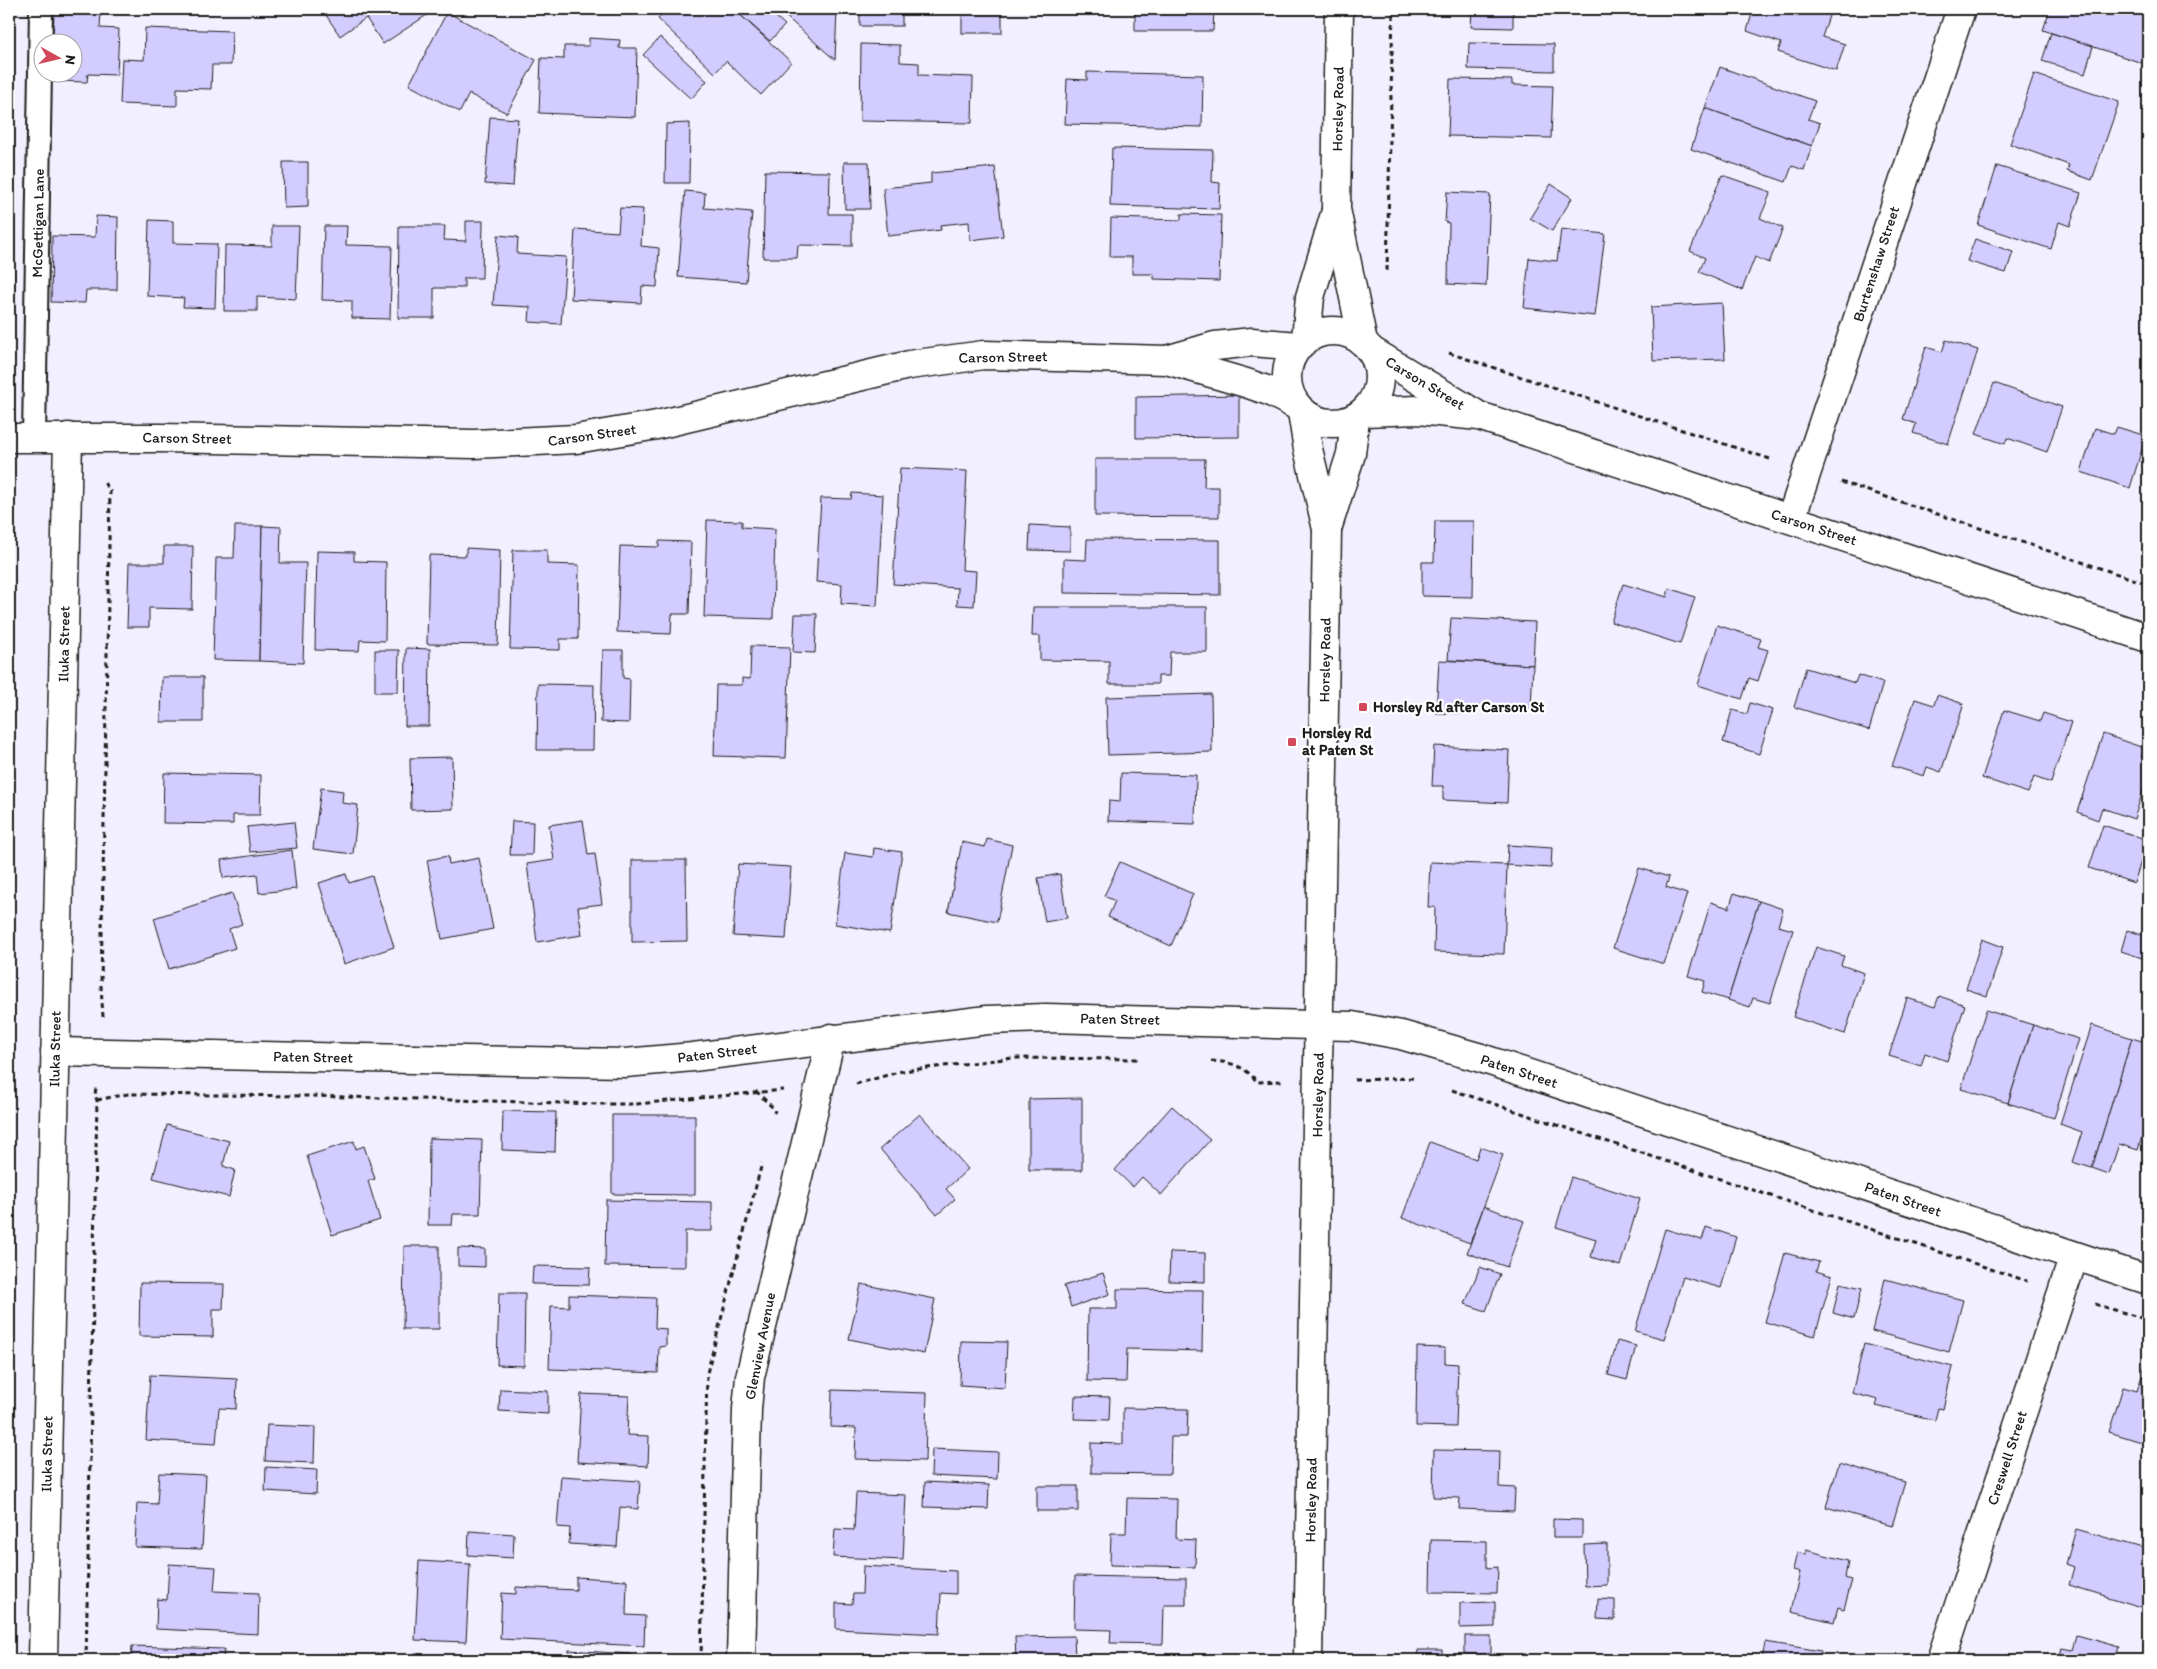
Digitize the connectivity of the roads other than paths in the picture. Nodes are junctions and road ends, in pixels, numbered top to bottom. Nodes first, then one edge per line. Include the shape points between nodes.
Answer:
1 (41, 9) edge
2 (1339, 9) edge
3 (1961, 9) edge
4 (1336, 208) junction
5 (1302, 342) junction
6 (1367, 346) junction
7 (1167, 360) junction
8 (1298, 408) junction
9 (1359, 415) junction
10 (1479, 416) junction
11 (68, 437) junction
12 (21, 438) edge
13 (1791, 519) junction
14 (1327, 529) junction
15 (2148, 638) edge
16 (1320, 1024) junction
17 (831, 1038) junction
18 (55, 1052) junction
19 (2074, 1256) junction
20 (2148, 1280) edge
21 (43, 1660) edge
22 (741, 1660) edge
23 (1308, 1660) edge
24 (1941, 1660) edge

1 - 12 lane, McGettigan Lane
2 - 4 street, Horsley Road
3 - 13 street, Burtenshaw Street
4 - 5 street, Horsley Road via 1310,297
4 - 6 street, Horsley Road
5 - 6 street via 1315,334 1335,330 1354,336
5 - 7 street, Carson Street via 1215,346
5 - 8 street via 1290,358 1287,372 1287,383
6 - 9 street via 1376,360 1379,383 1371,404
6 - 10 street, Carson Street
7 - 8 street, Carson Street via 1269,391
7 - 11 street, Carson Street via 984,355 947,358 657,425 603,436 547,442 474,444
8 - 9 street via 1322,423 1344,422
8 - 14 street, Horsley Road
9 - 10 street, Carson Street via 1418,410
9 - 14 street, Horsley Road via 1351,454
10 - 13 street, Carson Street
11 - 12 street, Carson Street
11 - 18 street, Iluka Street
13 - 15 street, Carson Street
14 - 16 street, Horsley Road
16 - 17 street, Paten Street via 1023,1018
16 - 19 street, Paten Street via 1393,1034 1481,1058
16 - 23 street, Horsley Road
17 - 18 street, Paten Street via 625,1063
17 - 22 street, Glenview Avenue via 750,1377
18 - 21 street, Iluka Street
19 - 20 street, Paten Street
19 - 24 street, Creswell Street

